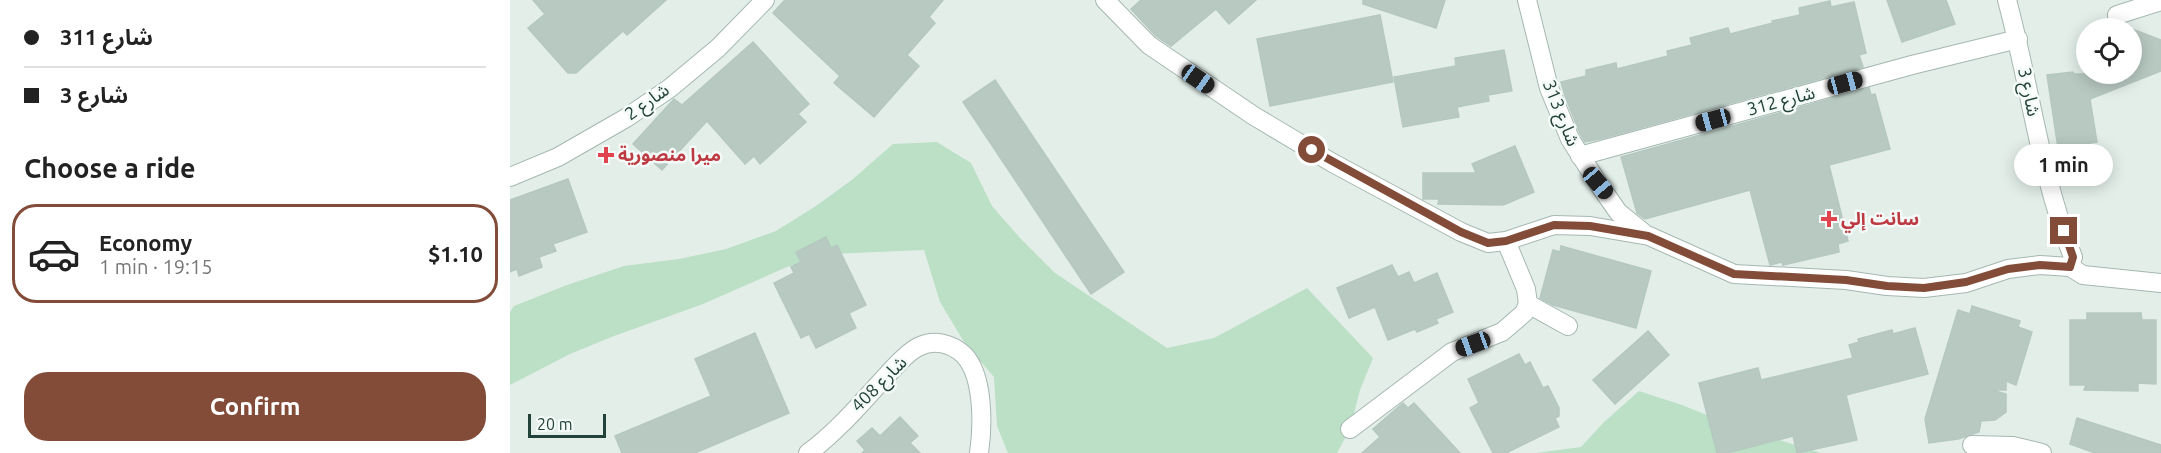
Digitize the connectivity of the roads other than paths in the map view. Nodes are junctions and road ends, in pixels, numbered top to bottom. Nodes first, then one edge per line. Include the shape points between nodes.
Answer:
1 (765, 0) edge
2 (1105, 0) edge
3 (1527, 0) edge
4 (2007, 0) edge
5 (2161, 0) edge
6 (2117, 15) dead end
7 (2018, 39) junction
8 (1580, 156) junction
9 (510, 177) edge
10 (1648, 236) junction
11 (1506, 241) junction
12 (2070, 267) junction
13 (2161, 283) edge
14 (1528, 304) junction
15 (1568, 326) dead end
16 (1350, 429) dead end
17 (1972, 445) dead end
18 (808, 453) edge
19 (979, 453) edge
20 (2043, 453) edge

1 - 9 street, شارع 2 via 718,48 652,100 558,157
2 - 11 street via 1149,45 1254,116 1476,239 1488,243
3 - 8 street, شارع 313 via 1549,88
4 - 7 street, شارع 3
5 - 6 street
7 - 8 street, شارع 312
7 - 12 street, شارع 3 via 2051,194 2073,257
8 - 10 street, شارع 313 via 1618,212
10 - 11 street via 1590,226 1554,225
10 - 12 street via 1734,274 1887,286 1924,288 1966,282 2008,269
11 - 14 street
12 - 13 street via 2084,275
14 - 15 street
14 - 16 street via 1524,313 1502,332 1452,352
17 - 20 street via 2013,446
18 - 19 street, شارع 408 via 825,441 911,351 931,343 946,343 957,349 972,369 981,399

